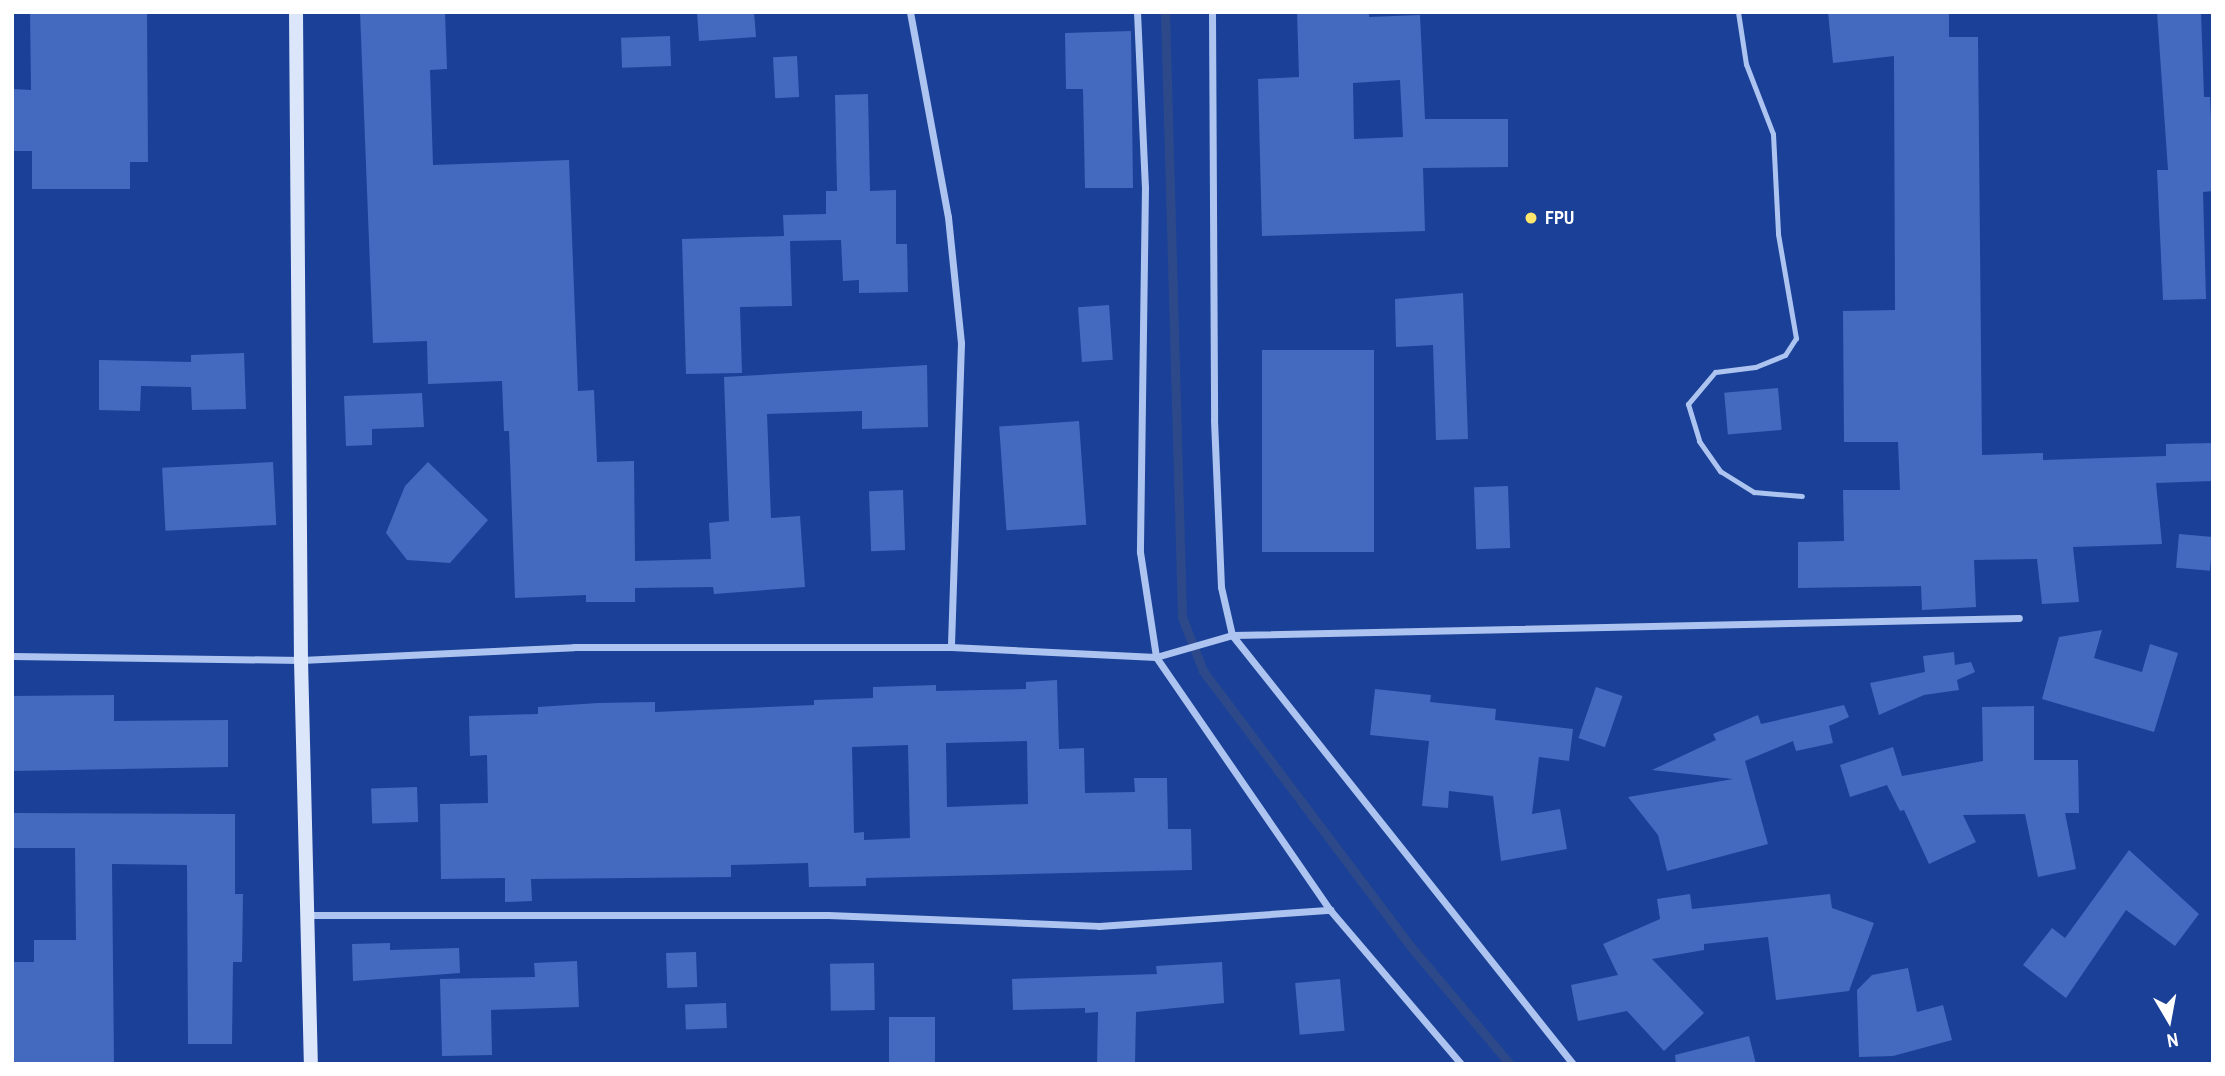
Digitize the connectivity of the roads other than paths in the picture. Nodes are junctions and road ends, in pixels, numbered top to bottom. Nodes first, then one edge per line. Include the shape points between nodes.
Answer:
1 (296, 12) edge
2 (910, 12) edge
3 (1137, 12) edge
4 (1212, 12) edge
5 (1738, 12) edge
6 (1802, 496) dead end
7 (2019, 618) dead end
8 (1232, 635) junction
9 (951, 647) junction
10 (12, 656) edge
11 (1156, 657) junction
12 (301, 660) junction
13 (1330, 909) junction
14 (307, 915) junction
15 (310, 1064) edge
16 (1461, 1064) edge
17 (1573, 1064) edge

1 - 12 street
2 - 9 street via 948,217 961,343
3 - 11 street via 1145,187 1140,552
4 - 8 street via 1214,420 1221,587
5 - 6 lane via 1746,64 1773,134 1778,234 1796,338 1785,355 1755,367 1715,372 1688,404 1699,441 1720,471 1754,492
7 - 8 street
8 - 11 street
8 - 17 street
9 - 11 street
9 - 12 street via 574,647
10 - 12 street
11 - 13 street
12 - 14 street
13 - 14 street via 1099,926 828,915
13 - 16 street
14 - 15 street

